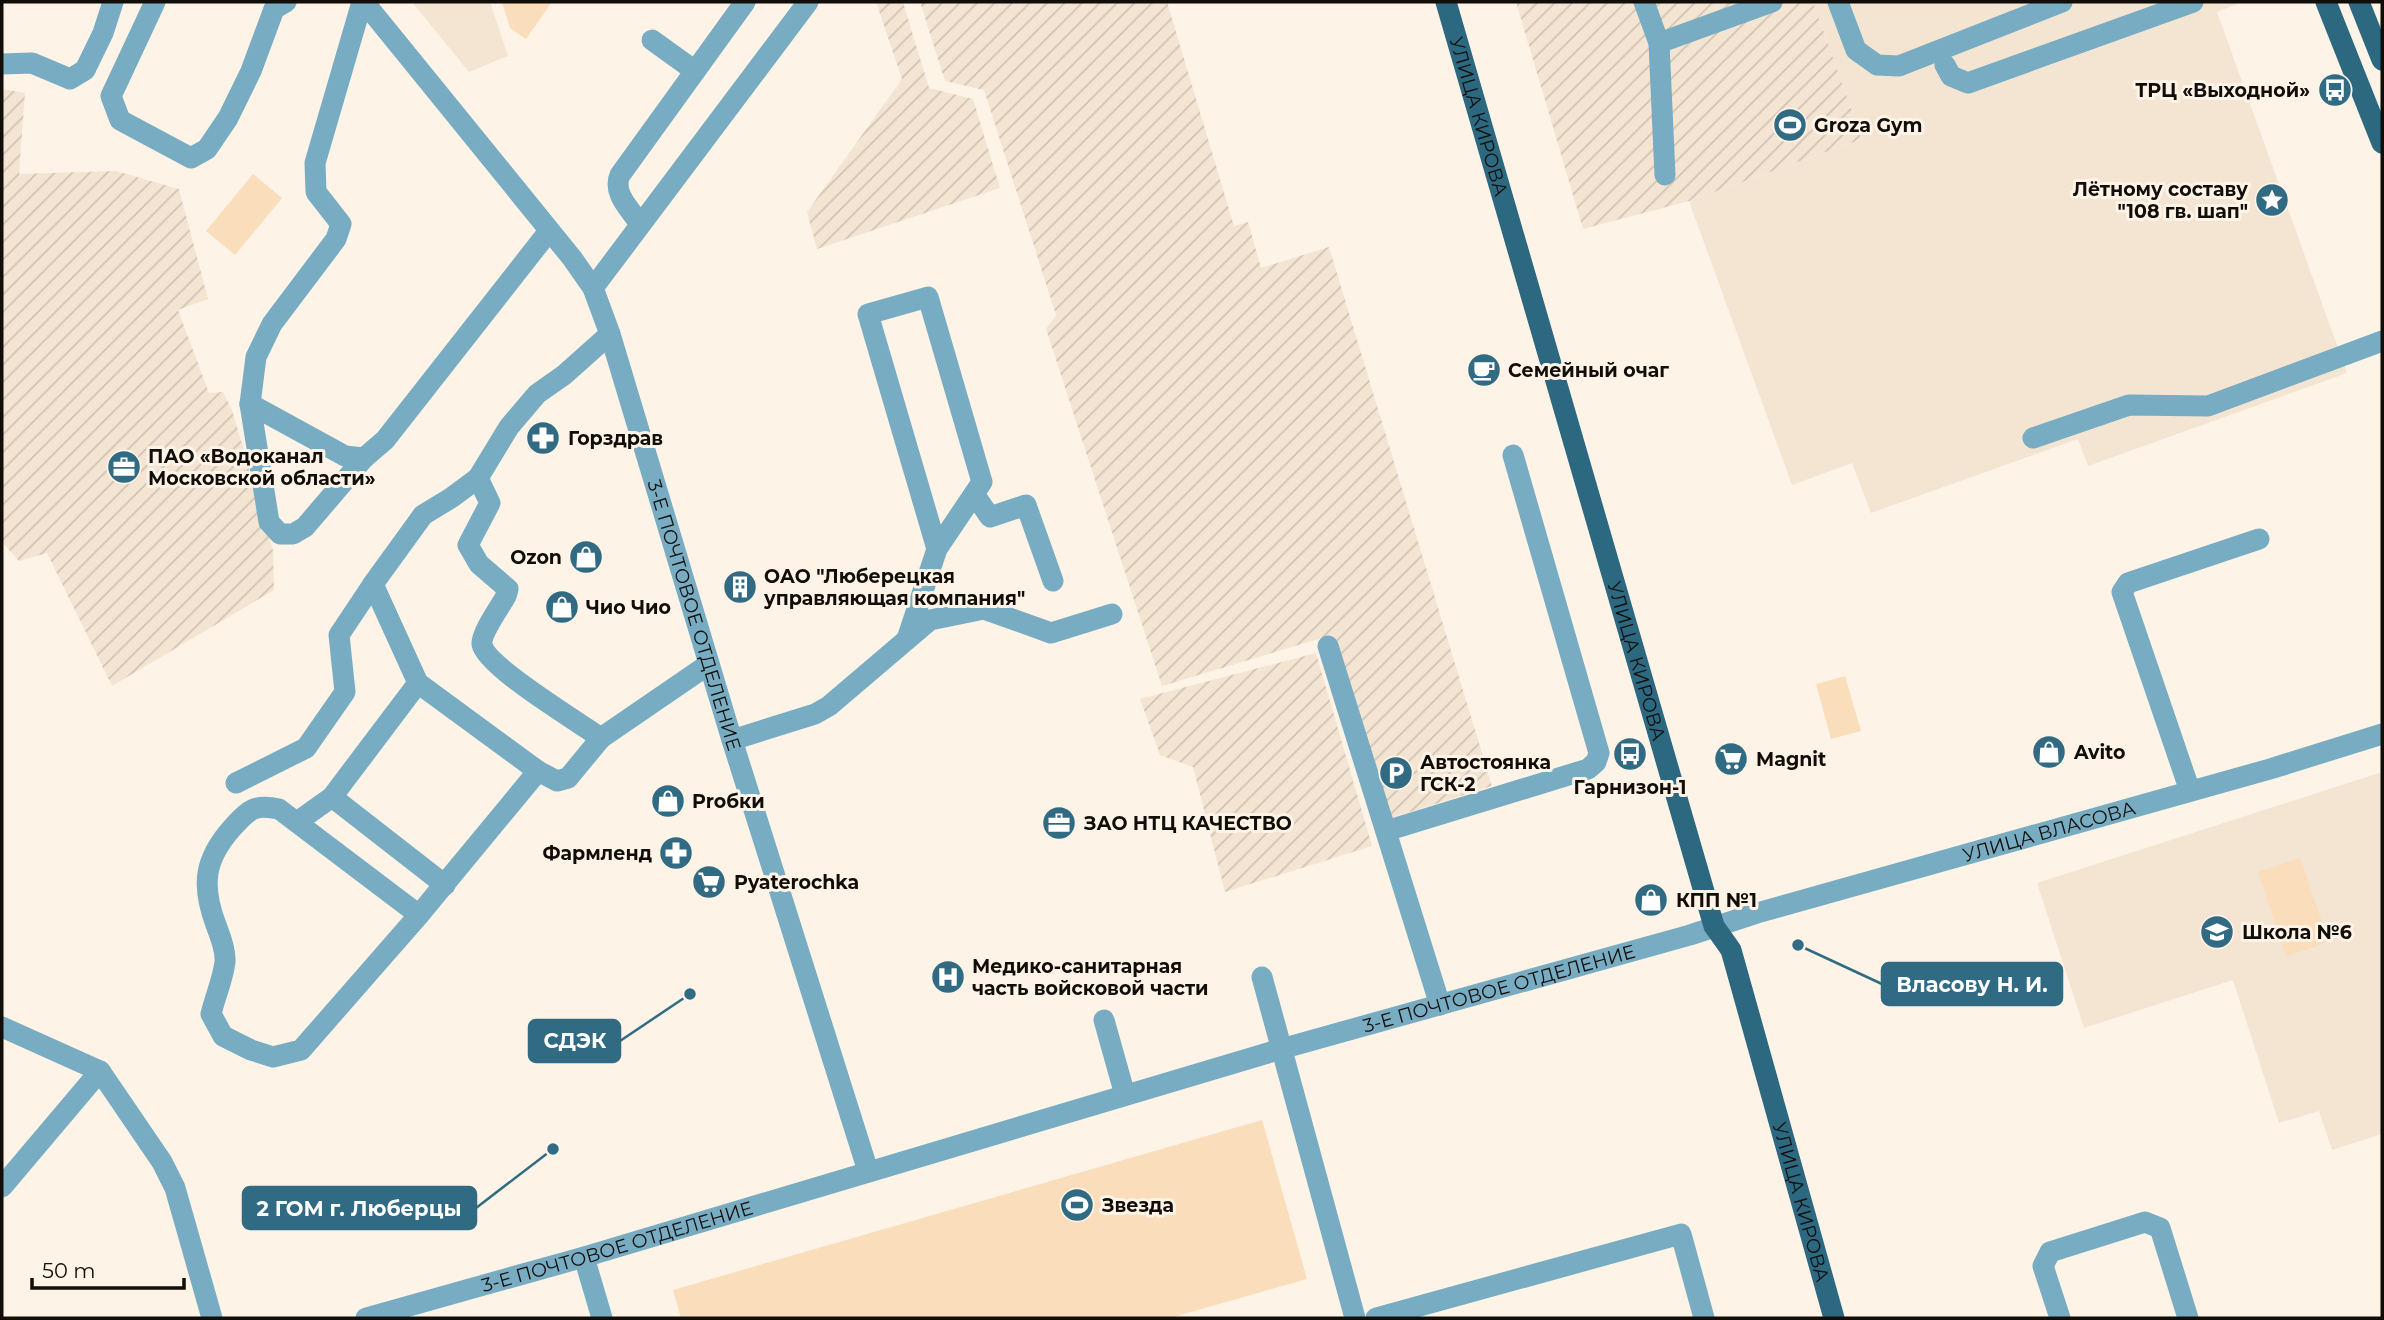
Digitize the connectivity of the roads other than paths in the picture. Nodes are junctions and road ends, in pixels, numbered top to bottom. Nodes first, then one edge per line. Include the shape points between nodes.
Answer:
1 (113, 2) edge
2 (155, 2) edge
3 (363, 2) edge
4 (745, 2) edge
5 (808, 2) edge
6 (1446, 2) edge
7 (1644, 2) edge
8 (1772, 2) edge
9 (1838, 2) edge
10 (2062, 2) edge
11 (2193, 2) edge
12 (2326, 2) edge
13 (2358, 2) edge
14 (272, 4) edge
15 (652, 40) dead end
16 (1659, 43) junction
17 (2382, 60) edge
18 (2, 65) edge
19 (1945, 65) dead end
20 (695, 71) junction
21 (2382, 143) edge
22 (1665, 175) dead end
23 (640, 224) junction
24 (549, 231) junction
25 (593, 288) junction
26 (610, 334) junction
27 (2382, 341) edge
28 (250, 404) junction
29 (2033, 438) dead end
30 (1513, 455) dead end
31 (364, 458) junction
32 (478, 478) junction
33 (974, 495) junction
34 (2259, 539) dead end
35 (937, 549) junction
36 (1053, 581) dead end
37 (373, 584) junction
38 (1112, 614) dead end
39 (907, 639) junction
40 (1328, 646) dead end
41 (709, 664) junction
42 (418, 683) junction
43 (2382, 734) edge
44 (601, 737) junction
45 (732, 740) junction
46 (538, 771) junction
47 (236, 783) dead end
48 (2190, 791) junction
49 (332, 797) junction
50 (297, 822) junction
51 (1385, 831) junction
52 (445, 885) junction
53 (419, 915) junction
54 (1714, 926) junction
55 (1262, 977) dead end
56 (1440, 1005) junction
57 (1104, 1020) dead end
58 (2, 1027) edge
59 (1280, 1049) junction
60 (100, 1071) junction
61 (1125, 1095) junction
62 (868, 1171) junction
63 (2, 1187) edge
64 (584, 1257) junction
65 (212, 1318) edge
66 (366, 1318) edge
67 (602, 1318) edge
68 (1355, 1318) edge
69 (1376, 1318) edge
70 (1704, 1318) edge
71 (1834, 1318) edge
72 (2060, 1318) edge
73 (2188, 1318) edge

1 - 18 street via 85,70 70,79 32,63
2 - 14 street via 111,96 120,120 191,158 207,149 228,118 251,71
3 - 24 street, 3-Е ПОЧТОВОЕ ОТДЕЛЕНИЕ
3 - 28 street via 315,163 316,192 341,223 336,239 272,324 256,357
4 - 20 street
5 - 23 street
6 - 54 main road, УЛИЦА КИРОВА
7 - 16 street
8 - 16 street
9 - 10 street via 1856,50 1877,65 1899,66
11 - 19 street via 1968,83 1951,76
12 - 21 main road
13 - 17 main road
15 - 20 street
16 - 22 street
20 - 23 street via 616,184
23 - 25 street
24 - 25 street, 3-Е ПОЧТОВОЕ ОТДЕЛЕНИЕ
24 - 31 street via 386,440
25 - 26 street, 3-Е ПОЧТОВОЕ ОТДЕЛЕНИЕ
26 - 32 street via 537,394 509,427
26 - 41 street, 3-Е ПОЧТОВОЕ ОТДЕЛЕНИЕ
27 - 29 street via 2208,406 2129,405
28 - 31 street via 345,456
28 - 31 street via 269,522 280,534 293,534 305,527
30 - 51 street via 1599,752 1597,762 1588,769
32 - 37 street via 423,515
32 - 44 street via 491,503 468,545 480,564 508,589 482,647 526,688
33 - 35 street
33 - 35 street via 982,482 928,297 868,314
33 - 36 street via 990,517 1026,505
34 - 48 street via 2128,583 2122,592
35 - 39 street
37 - 42 street
37 - 47 street via 339,635 345,692 306,748
38 - 39 street via 1051,633 984,609 930,620
39 - 45 street via 829,706
40 - 51 street
41 - 44 street
41 - 45 street, 3-Е ПОЧТОВОЕ ОТДЕЛЕНИЕ
42 - 46 street
42 - 49 street
43 - 48 street, УЛИЦА ВЛАСОВА
44 - 46 street via 568,778 557,780
45 - 62 street, 3-Е ПОЧТОВОЕ ОТДЕЛЕНИЕ
46 - 52 street
48 - 54 street, УЛИЦА ВЛАСОВА
49 - 50 street
49 - 52 street
50 - 53 street
50 - 53 street via 279,809 263,806 247,811 218,844 205,876 208,905 225,960 211,1014 223,1036 273,1057 301,1049
51 - 56 street
52 - 53 street
54 - 56 street, 3-Е ПОЧТОВОЕ ОТДЕЛЕНИЕ
54 - 71 main road, УЛИЦА КИРОВА via 1731,950
55 - 59 street
56 - 59 street, 3-Е ПОЧТОВОЕ ОТДЕЛЕНИЕ
57 - 61 street
58 - 60 street
59 - 61 street, 3-Е ПОЧТОВОЕ ОТДЕЛЕНИЕ
59 - 68 street
60 - 63 street
60 - 65 street via 175,1188
61 - 62 street, 3-Е ПОЧТОВОЕ ОТДЕЛЕНИЕ
62 - 64 street, 3-Е ПОЧТОВОЕ ОТДЕЛЕНИЕ
64 - 66 street, 3-Е ПОЧТОВОЕ ОТДЕЛЕНИЕ
64 - 67 street
69 - 70 street via 1681,1234
72 - 73 street via 2043,1266 2050,1252 2145,1222 2160,1228

